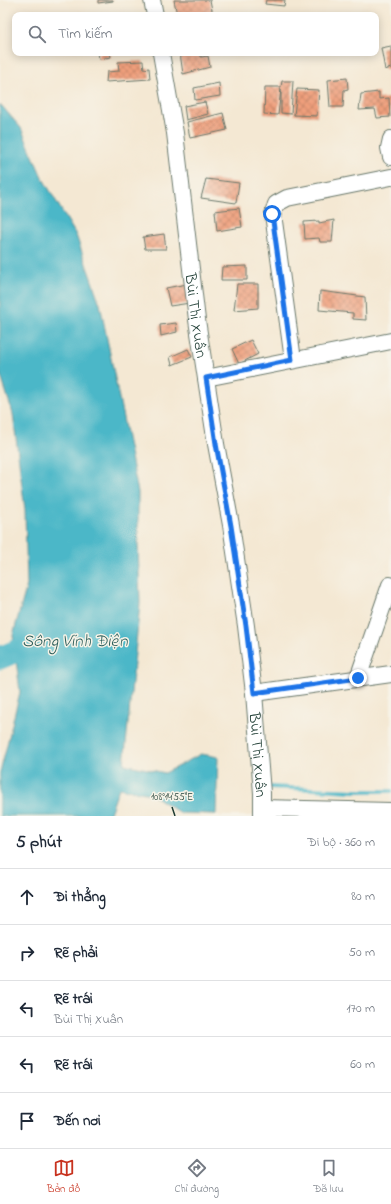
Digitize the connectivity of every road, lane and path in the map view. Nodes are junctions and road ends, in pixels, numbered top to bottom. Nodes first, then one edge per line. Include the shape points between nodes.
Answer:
1 (152, 0) edge
2 (154, 12) edge
3 (162, 56) edge
4 (391, 139) edge
5 (391, 157) edge
6 (391, 177) edge
7 (391, 341) edge
8 (292, 360) junction
9 (206, 378) junction
10 (390, 585) edge
11 (391, 674) edge
12 (358, 678) junction
13 (254, 693) junction
14 (391, 811) edge
15 (262, 812) edge

1 - 2 street
3 - 9 street, Bùi Thị Xuân via 175,134
4 - 5 street
6 - 8 street via 287,198 276,204 272,214
7 - 8 street
8 - 9 street
9 - 13 street, Bùi Thị Xuân via 232,533
10 - 12 street
11 - 12 street
12 - 13 street
13 - 15 street, Bùi Thị Xuân
14 - 15 street

